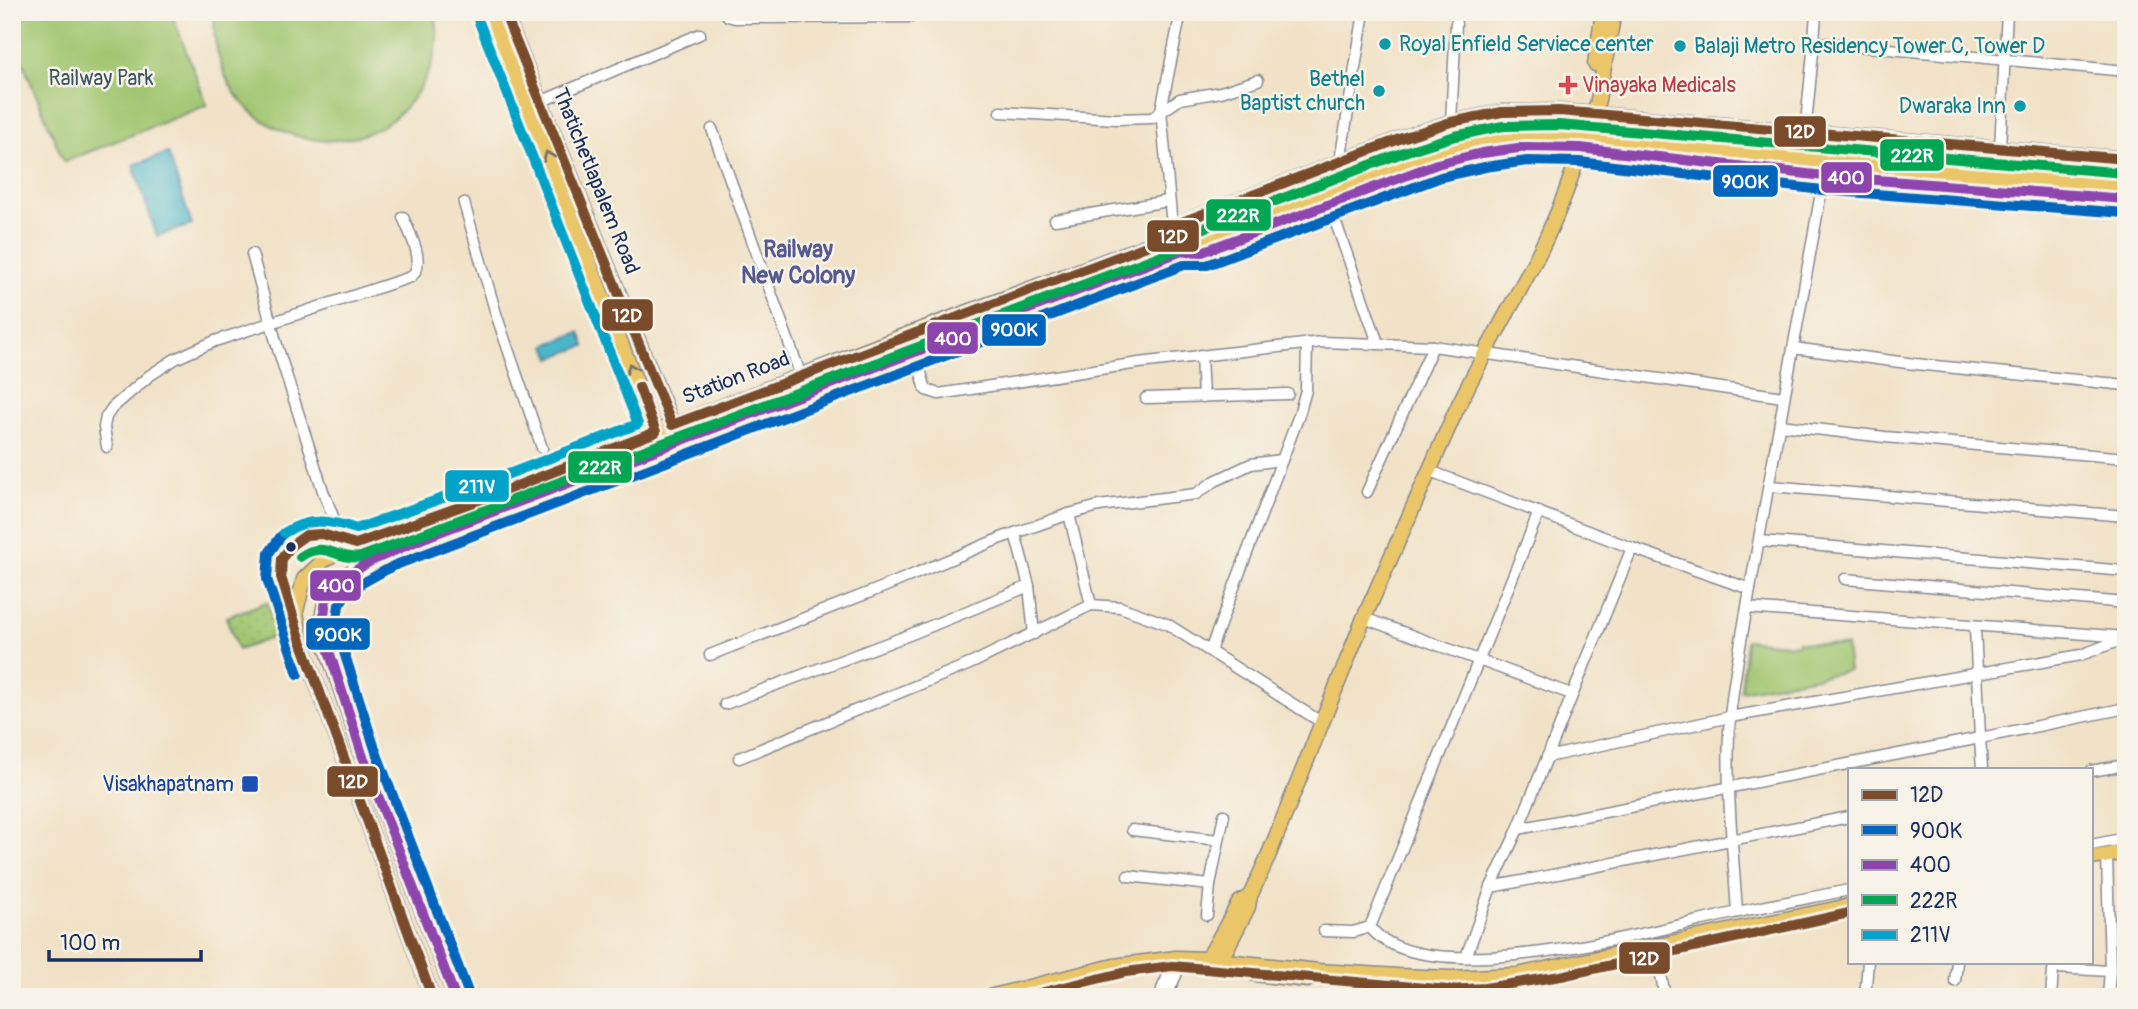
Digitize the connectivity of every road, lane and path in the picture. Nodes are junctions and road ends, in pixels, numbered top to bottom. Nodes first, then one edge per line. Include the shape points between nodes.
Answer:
1 (490, 12) edge
2 (504, 12) edge
3 (725, 12) edge
4 (918, 12) edge
5 (1181, 12) edge
6 (1364, 12) edge
7 (1603, 12) edge
8 (1614, 12) edge
9 (1816, 12) edge
10 (2007, 12) edge
11 (1457, 23) dead end
12 (699, 34) dead end
13 (1814, 42) junction
14 (2005, 59) junction
15 (2126, 71) edge
16 (1258, 80) dead end
17 (540, 102) junction
18 (1161, 110) junction
19 (1000, 112) dead end
20 (1590, 114) junction
21 (1451, 122) junction
22 (712, 129) dead end
23 (1805, 134) junction
24 (1580, 148) junction
25 (2000, 148) junction
26 (2126, 159) edge
27 (1340, 161) junction
28 (2126, 172) edge
29 (1824, 176) junction
30 (2126, 185) edge
31 (2126, 200) edge
32 (1168, 201) junction
33 (464, 203) dead end
34 (1330, 206) junction
35 (403, 217) dead end
36 (1055, 220) dead end
37 (1172, 236) junction
38 (1182, 251) junction
39 (252, 254) dead end
40 (270, 323) junction
41 (1307, 343) junction
42 (1378, 343) junction
43 (1433, 346) junction
44 (1793, 348) junction
45 (915, 352) junction
46 (1486, 352) junction
47 (1201, 355) junction
48 (801, 376) junction
49 (2126, 385) edge
50 (1288, 394) dead end
51 (1203, 397) junction
52 (1783, 397) junction
53 (1146, 398) dead end
54 (672, 425) junction
55 (1780, 425) junction
56 (656, 432) junction
57 (671, 444) junction
58 (107, 447) dead end
59 (542, 448) dead end
60 (2126, 458) edge
61 (1281, 460) junction
62 (1430, 471) junction
63 (1770, 486) junction
64 (1367, 492) dead end
65 (1539, 512) junction
66 (1069, 514) junction
67 (2126, 516) edge
68 (334, 519) dead end
69 (1015, 533) junction
70 (1760, 541) junction
71 (1632, 548) junction
72 (2126, 571) edge
73 (1845, 579) dead end
74 (1029, 586) junction
75 (1750, 589) junction
76 (2126, 603) edge
77 (1091, 605) junction
78 (1747, 608) junction
79 (1364, 618) junction
80 (1975, 627) junction
81 (1034, 634) junction
82 (2126, 638) edge
83 (1210, 651) junction
84 (710, 655) dead end
85 (1478, 660) junction
86 (1976, 674) junction
87 (1572, 694) junction
88 (725, 704) dead end
89 (2126, 708) edge
90 (1730, 718) junction
91 (1321, 722) junction
92 (1980, 738) junction
93 (1547, 757) junction
94 (739, 758) dead end
95 (2126, 765) edge
96 (1982, 768) edge
97 (2092, 771) edge
98 (1730, 787) junction
99 (1224, 814) dead end
100 (1848, 817) edge
101 (1518, 829) junction
102 (1132, 830) dead end
103 (2126, 838) edge
104 (1219, 840) junction
105 (1732, 840) junction
106 (2092, 845) edge
107 (2126, 852) edge
108 (2092, 859) edge
109 (2107, 860) junction
110 (2126, 860) edge
111 (2092, 867) edge
112 (1128, 876) dead end
113 (1210, 885) junction
114 (1490, 887) junction
115 (1848, 890) edge
116 (1848, 906) edge
117 (1737, 912) junction
118 (1848, 913) edge
119 (1207, 915) dead end
120 (1370, 927) junction
121 (1324, 931) dead end
122 (1657, 952) junction
123 (1466, 957) junction
124 (1178, 962) junction
125 (1212, 964) junction
126 (1868, 964) edge
127 (1957, 964) edge
128 (2110, 971) junction
129 (1955, 981) dead end
130 (1070, 991) edge
131 (1397, 991) edge
132 (1449, 993) edge
133 (1021, 994) edge
134 (432, 997) edge
135 (454, 997) edge
136 (989, 997) edge
137 (1164, 997) edge
138 (1665, 997) edge
139 (1865, 997) edge
140 (2051, 997) edge
141 (2108, 997) edge

56 -> 1 main road
2 - 17 main road, Thatichetlapalem Road
3 - 4 street via 735,18 911,17
5 - 18 street
6 - 27 street
7 - 20 main road
8 - 20 main road via 1597,105
9 - 13 street
10 - 14 street
11 - 21 street
12 - 17 street
13 - 14 street
13 - 23 street
14 - 15 street
14 - 25 street
16 - 18 street via 1180,99
17 - 54 main road, Thatichetlapalem Road
18 - 19 street via 1152,118 1133,119
18 - 32 street
20 - 21 main road via 1502,111
20 - 23 main road
20 - 24 street
21 - 27 main road
22 - 48 street
23 - 25 main road
24 - 29 main road, Station Road
24 - 34 main road, Station Road via 1526,147 1482,153 1437,164
24 - 46 main road via 1566,195 1539,256
25 - 26 main road
27 - 37 main road via 1182,222
28 - 37 main road, Station Road, bridge via 1846,150 1554,119 1504,121 1416,145
29 - 31 main road, Station Road
29 - 44 street
30 - 38 main road, bridge via 1845,163 1606,137 1508,135 1419,159
32 - 36 street
32 - 37 street
33 - 59 street
34 - 38 main road, Station Road via 1202,251
34 - 42 street
35 - 40 street via 419,263 411,277
37 - 48 main road, Station Road
38 - 45 main road, Station Road
39 - 40 street
40 - 58 street via 215,341 149,376 106,417
40 - 68 street
41 - 42 street
41 - 47 street
41 - 61 street via 1304,397
42 - 43 street
43 - 46 street
43 - 64 street
44 - 49 street
44 - 52 street
45 - 47 street via 930,394
45 - 57 main road, Station Road
46 - 52 street
46 - 62 main road
47 - 51 street
48 - 54 main road, Station Road
50 - 51 street
51 - 53 street
52 - 55 street
54 - 56 main road, Station Road
54 - 57 main road, Thatichetlapalem Road
55 - 60 street
55 - 63 street
56 - 57 main road
56 - 134 main road, Station Road via 342,549 304,579 296,611 300,638
57 - 135 main road, Station Road via 391,552 341,579 326,602 322,629 340,689
61 - 66 street via 1251,464 1196,494
61 - 83 street
62 - 65 street
62 - 79 main road
63 - 67 street
63 - 70 street
65 - 71 street
65 - 85 street
66 - 69 street
66 - 77 street
69 - 74 street
69 - 84 street
70 - 72 street
70 - 75 street
71 - 75 street
71 - 87 street
73 - 76 street
74 - 81 street
74 - 88 street
75 - 78 street
77 - 81 street
77 - 83 street via 1150,616
78 - 80 street
78 - 90 street
79 - 85 street
79 - 91 main road
80 - 82 street
80 - 86 street
81 - 94 street
82 - 86 street via 2081,655
83 - 91 street
85 - 87 street
85 - 120 street
86 - 90 street
86 - 92 street
87 - 93 street
89 - 92 street
90 - 93 street
90 - 98 street
91 - 125 main road via 1262,872 1250,896 1239,903
92 - 96 street
92 - 98 street
93 - 101 street
95 - 97 street
98 - 101 street
98 - 105 street
99 - 104 street
100 - 105 street
101 - 114 street
102 - 104 street
103 - 106 street
104 - 113 street
105 - 114 street
105 - 117 street
107 - 109 main road
108 - 109 main road
109 - 110 main road
109 - 111 main road
109 - 128 street
112 - 113 street
113 - 119 street
114 - 123 street
115 - 117 street
116 - 122 main road
117 - 123 street via 1520,955
118 - 122 main road
120 - 121 street via 1353,932
120 - 123 street via 1391,945
122 - 125 main road via 1517,975 1450,978
122 - 132 main road via 1536,981
122 - 138 street
124 - 125 main road
124 - 130 main road via 1126,972
124 - 133 main road via 1114,966
124 - 137 street
125 - 131 main road
126 - 139 street
127 - 129 street
128 - 140 street via 2056,968
128 - 141 street
130 - 133 main road
131 - 132 main road
133 - 136 main road

